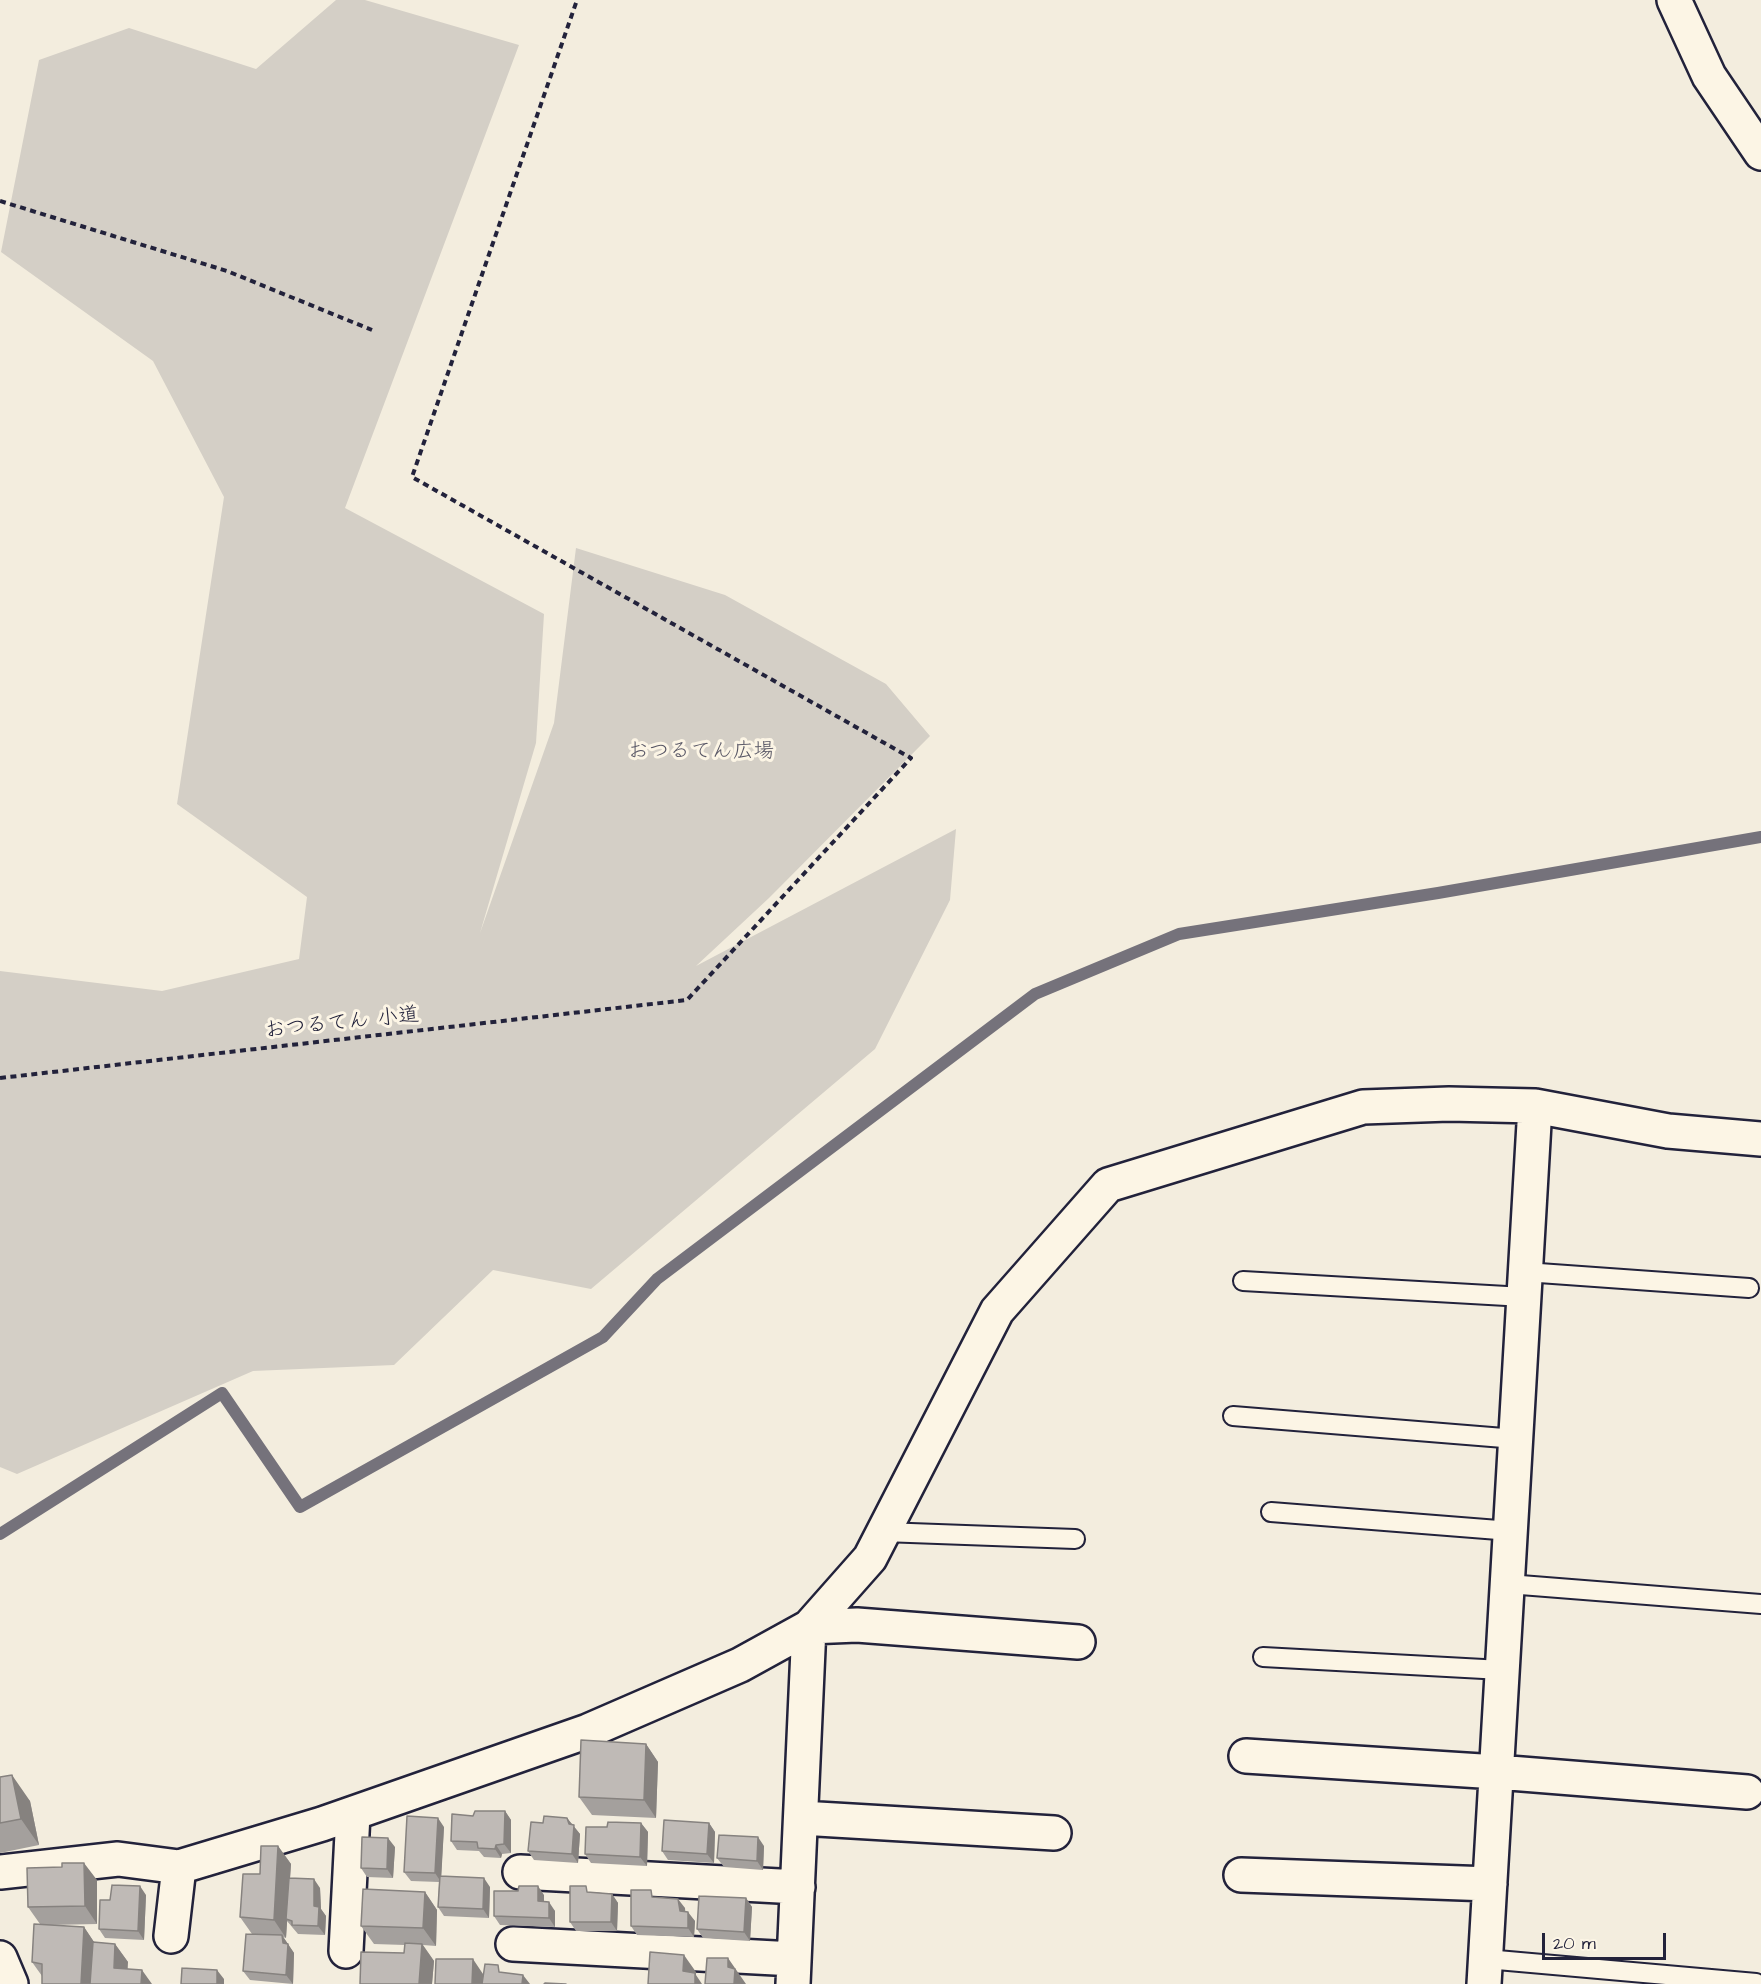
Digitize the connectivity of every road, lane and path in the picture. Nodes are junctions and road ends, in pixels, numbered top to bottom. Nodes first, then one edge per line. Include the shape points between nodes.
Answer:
1 (577, 0) edge
2 (1674, 0) edge
3 (1761, 153) edge
4 (0, 201) edge
5 (372, 330) dead end
6 (0, 1078) edge
7 (1536, 1106) junction
8 (1761, 1139) edge
9 (1243, 1281) dead end
10 (1525, 1284) junction
11 (1749, 1288) dead end
12 (1233, 1416) dead end
13 (1516, 1439) junction
14 (1271, 1512) dead end
15 (1510, 1531) junction
16 (883, 1532) junction
17 (1075, 1539) dead end
18 (1508, 1584) junction
19 (1761, 1604) edge
20 (809, 1627) junction
21 (1078, 1642) dead end
22 (1263, 1657) dead end
23 (1502, 1670) junction
24 (1246, 1756) dead end
25 (1497, 1772) junction
26 (1746, 1792) dead end
27 (353, 1814) junction
28 (801, 1818) junction
29 (1054, 1833) dead end
30 (179, 1867) junction
31 (0, 1872) edge
32 (520, 1872) dead end
33 (1241, 1875) dead end
34 (1490, 1884) junction
35 (798, 1887) junction
36 (171, 1936) dead end
37 (513, 1944) dead end
38 (346, 1951) dead end
39 (0, 1958) edge
40 (1485, 1971) edge
41 (794, 1972) edge
42 (1756, 1983) edge
43 (11, 1984) edge

1 - 6 path, おつるてん 小道 via 412,477 911,758 687,1000
2 - 3 street via 1709,76
4 - 5 path via 227,271
7 - 8 street via 1668,1131
7 - 10 street
7 - 16 street via 1363,1107 1108,1185 998,1311
9 - 10 lane
10 - 11 lane
10 - 13 street
12 - 13 lane
13 - 15 street
14 - 15 lane
15 - 18 street
16 - 17 lane
16 - 20 street via 870,1558
18 - 19 lane
18 - 23 street
20 - 21 street via 857,1625
20 - 27 street via 740,1665 588,1731
20 - 28 street
22 - 23 lane
23 - 25 street
24 - 25 street
25 - 26 street
25 - 34 street
27 - 30 street
27 - 38 street
28 - 29 street
28 - 35 street
30 - 31 street via 118,1859
30 - 36 street
32 - 35 street
33 - 34 street
34 - 40 street
35 - 41 street
37 - 41 street
39 - 43 street
40 - 42 lane

